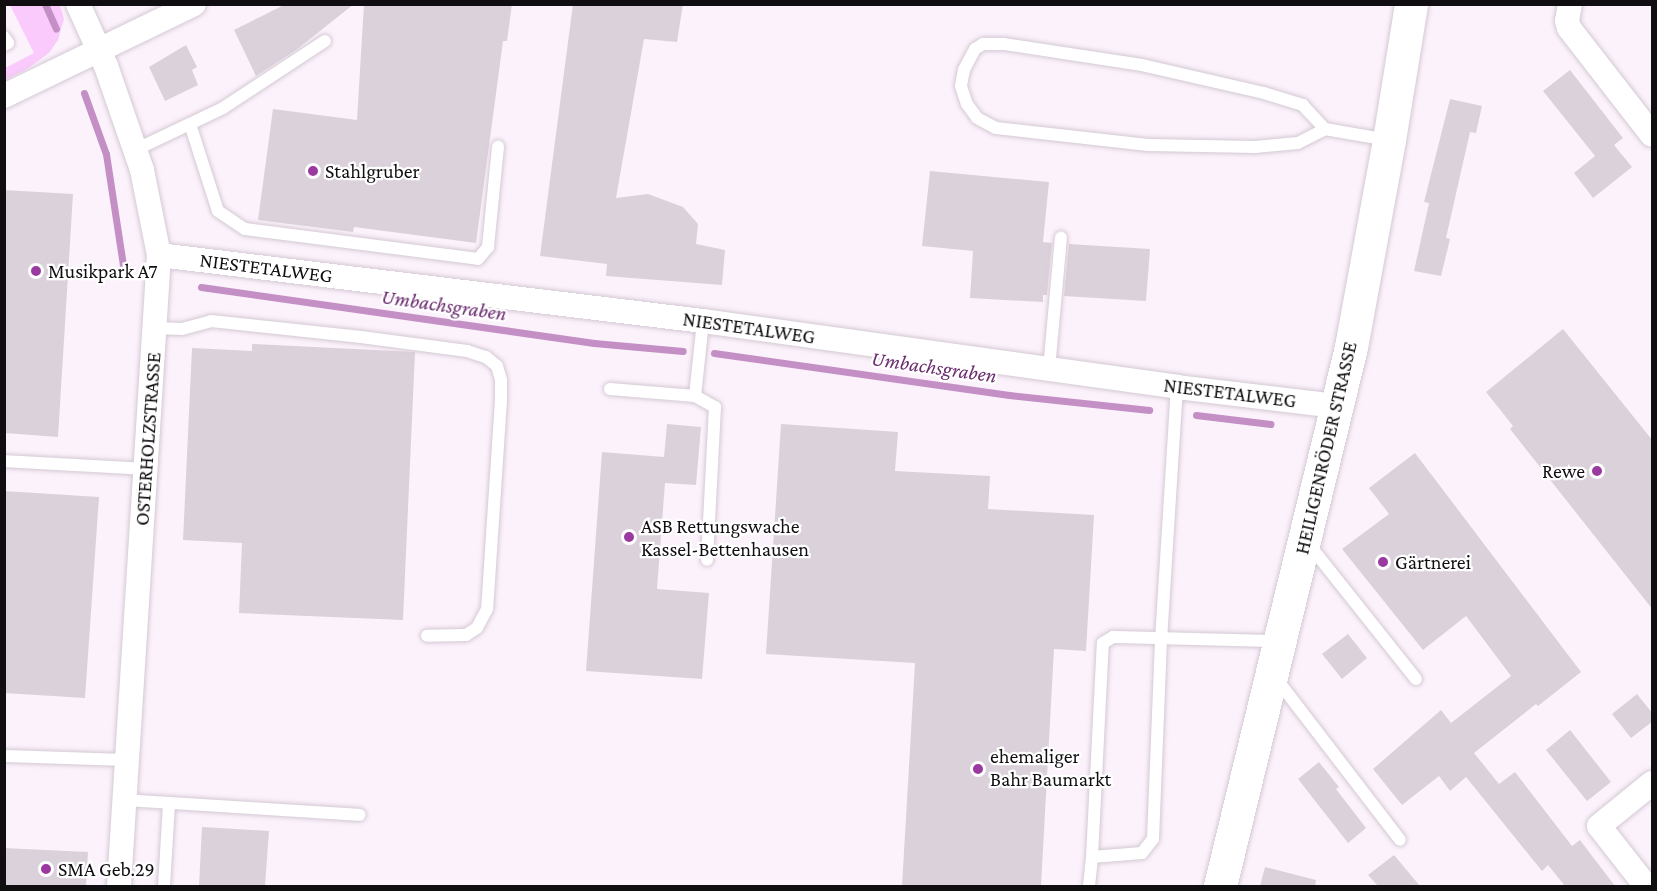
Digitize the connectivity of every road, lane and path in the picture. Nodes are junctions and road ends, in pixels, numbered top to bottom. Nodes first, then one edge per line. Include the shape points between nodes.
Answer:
1 (78, 4) edge
2 (194, 4) edge
3 (1411, 4) edge
4 (1570, 4) edge
5 (4, 36) edge
6 (325, 41) dead end
7 (4, 45) edge
8 (99, 50) junction
9 (4, 96) edge
10 (190, 124) junction
11 (1325, 129) junction
12 (1653, 135) edge
13 (1389, 140) junction
14 (498, 146) dead end
15 (135, 150) junction
16 (1061, 238) dead end
17 (159, 255) junction
18 (702, 321) junction
19 (155, 328) junction
20 (1049, 369) junction
21 (1177, 387) junction
22 (610, 389) dead end
23 (695, 396) junction
24 (1337, 406) junction
25 (4, 461) edge
26 (146, 469) junction
27 (1305, 539) junction
28 (707, 560) dead end
29 (427, 636) dead end
30 (1161, 640) junction
31 (1281, 641) junction
32 (1273, 674) junction
33 (1416, 679) dead end
34 (4, 756) edge
35 (127, 760) junction
36 (1653, 783) edge
37 (124, 800) junction
38 (169, 804) junction
39 (360, 815) dead end
40 (1400, 840) dead end
41 (1092, 857) junction
42 (119, 886) edge
43 (164, 886) edge
44 (1089, 886) edge
45 (1220, 886) edge
46 (1646, 886) edge

1 - 8 street, OSTERHOLZSTRASSE
2 - 8 street
3 - 13 street, HEILIGENRÖDER STRASSE
4 - 12 street via 1569,28
5 - 7 lane via 8,43
6 - 10 lane via 223,108
8 - 9 street
8 - 15 street, OSTERHOLZSTRASSE
10 - 14 lane via 218,211 245,230 478,259 488,247
10 - 15 lane
11 - 11 lane via 1298,143 1255,147 1148,145 996,128 977,118 967,104 962,86 964,70 975,49 983,44 1142,65 1303,105
11 - 13 lane
13 - 24 street, HEILIGENRÖDER STRASSE
15 - 17 street, OSTERHOLZSTRASSE
16 - 20 lane
17 - 18 street, NIESTETALWEG
17 - 19 street, OSTERHOLZSTRASSE
18 - 20 street, NIESTETALWEG
18 - 23 lane
19 - 26 street, OSTERHOLZSTRASSE
19 - 29 lane via 182,329 211,321 349,336 467,351 486,357 497,366 501,400 487,609 477,628 466,635
20 - 21 street, NIESTETALWEG
21 - 24 street, NIESTETALWEG
21 - 30 lane
22 - 23 lane
23 - 28 lane via 715,407
24 - 27 street, HEILIGENRÖDER STRASSE
25 - 26 lane
26 - 35 street, OSTERHOLZSTRASSE
27 - 31 street, HEILIGENRÖDER STRASSE
27 - 33 lane
30 - 31 lane
30 - 41 lane via 1153,839 1143,853
30 - 41 lane via 1113,637 1102,643
31 - 32 street, HEILIGENRÖDER STRASSE
32 - 40 lane
32 - 45 street, HEILIGENRÖDER STRASSE
34 - 35 lane
35 - 37 street, OSTERHOLZSTRASSE
36 - 46 street via 1599,826
37 - 38 lane
37 - 42 street, OSTERHOLZSTRASSE
38 - 39 lane
38 - 43 lane
41 - 44 lane

